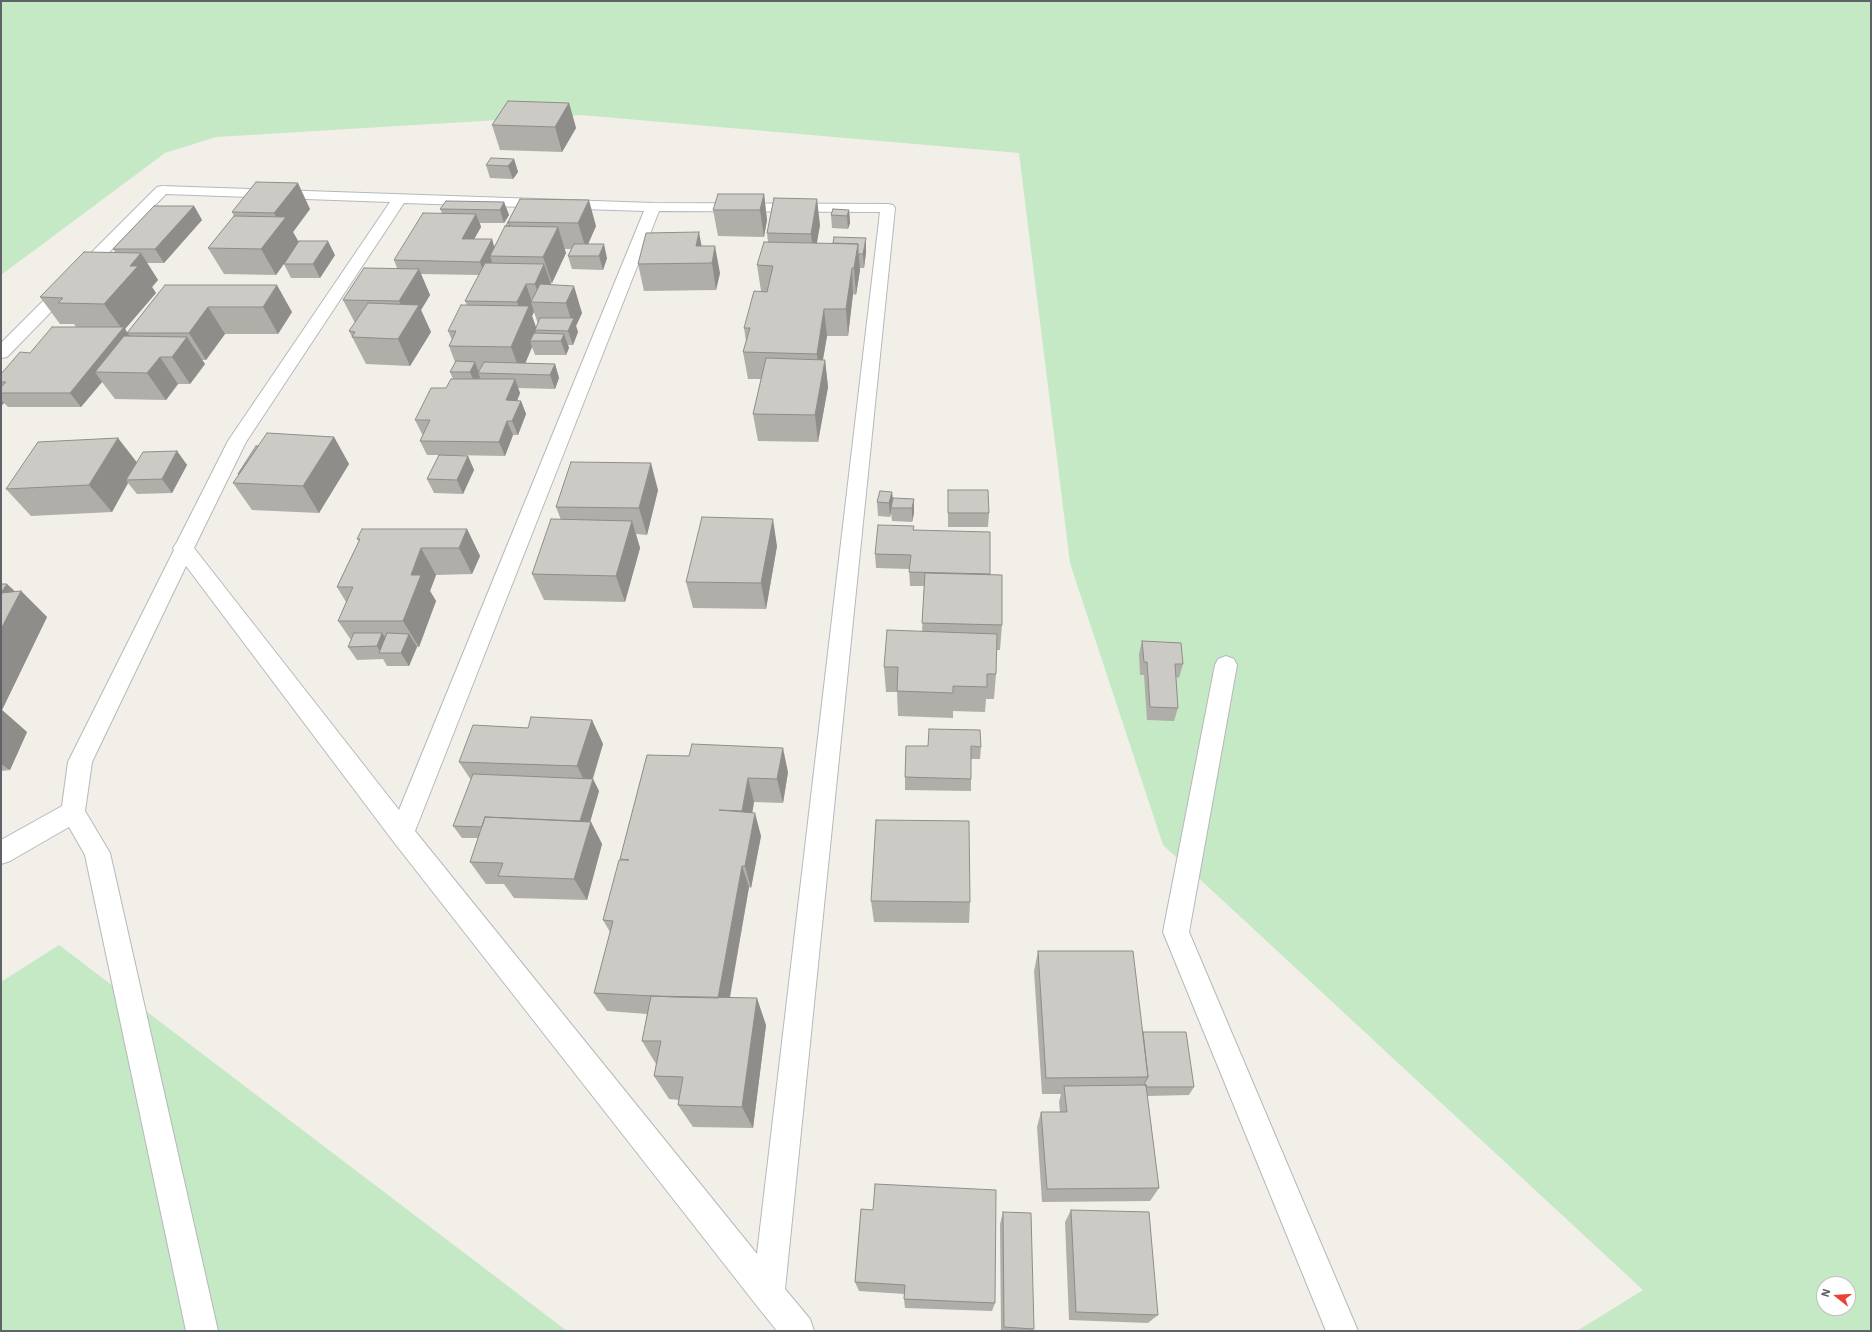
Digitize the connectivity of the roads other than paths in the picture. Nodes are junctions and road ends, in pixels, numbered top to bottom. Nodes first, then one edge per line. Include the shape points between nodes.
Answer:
1 (400, 198) junction
2 (652, 207) junction
3 (1, 353) edge
4 (183, 548) junction
5 (1226, 665) dead end
6 (73, 812) junction
7 (402, 833) junction
8 (1, 853) edge
9 (768, 1294) junction
10 (202, 1331) edge
11 (798, 1331) edge
12 (1342, 1331) edge

1 - 2 street
1 - 3 street via 162,190
1 - 4 street via 237,441
2 - 7 street
2 - 9 street via 888,208
4 - 6 street via 80,762
4 - 7 street
5 - 12 street via 1176,932
6 - 8 street
6 - 10 street via 97,853
7 - 9 street
9 - 11 street

